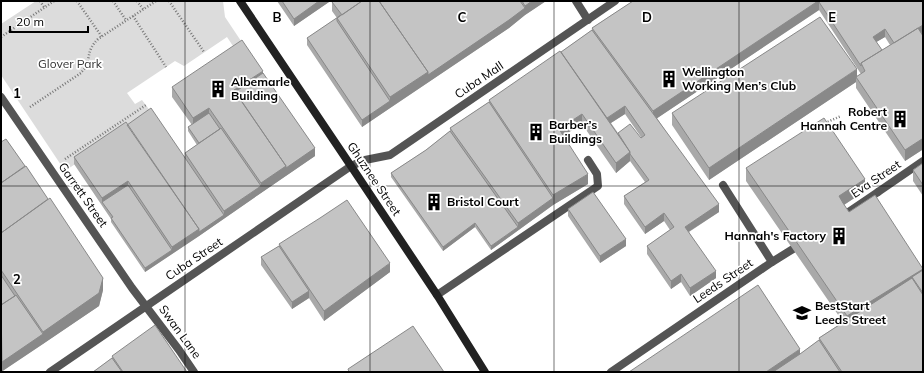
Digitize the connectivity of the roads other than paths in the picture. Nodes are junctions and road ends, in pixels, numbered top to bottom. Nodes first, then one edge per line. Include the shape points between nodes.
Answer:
1 (240, 1) edge
2 (576, 1) edge
3 (615, 1) edge
4 (588, 20) junction
5 (1, 97) edge
6 (588, 160) dead end
7 (923, 161) edge
8 (351, 166) junction
9 (723, 185) dead end
10 (843, 215) edge
11 (793, 249) edge
12 (772, 262) junction
13 (437, 295) junction
14 (146, 306) junction
15 (50, 372) edge
16 (194, 372) edge
17 (485, 372) edge
18 (611, 372) edge

1 - 8 main road, Ghuznee Street
2 - 4 street
3 - 4 street, Cuba Mall
4 - 8 street, Cuba Mall via 390,155
5 - 14 street, Garrett Street
6 - 13 street via 597,174 598,186
7 - 10 street, Eva Street
8 - 13 main road, Ghuznee Street
8 - 14 street, Cuba Street
9 - 12 street, Leeds Street
11 - 12 street
12 - 18 street, Leeds Street
13 - 17 main road, Ghuznee Street
14 - 15 street, Cuba Street
14 - 16 street, Swan Lane

